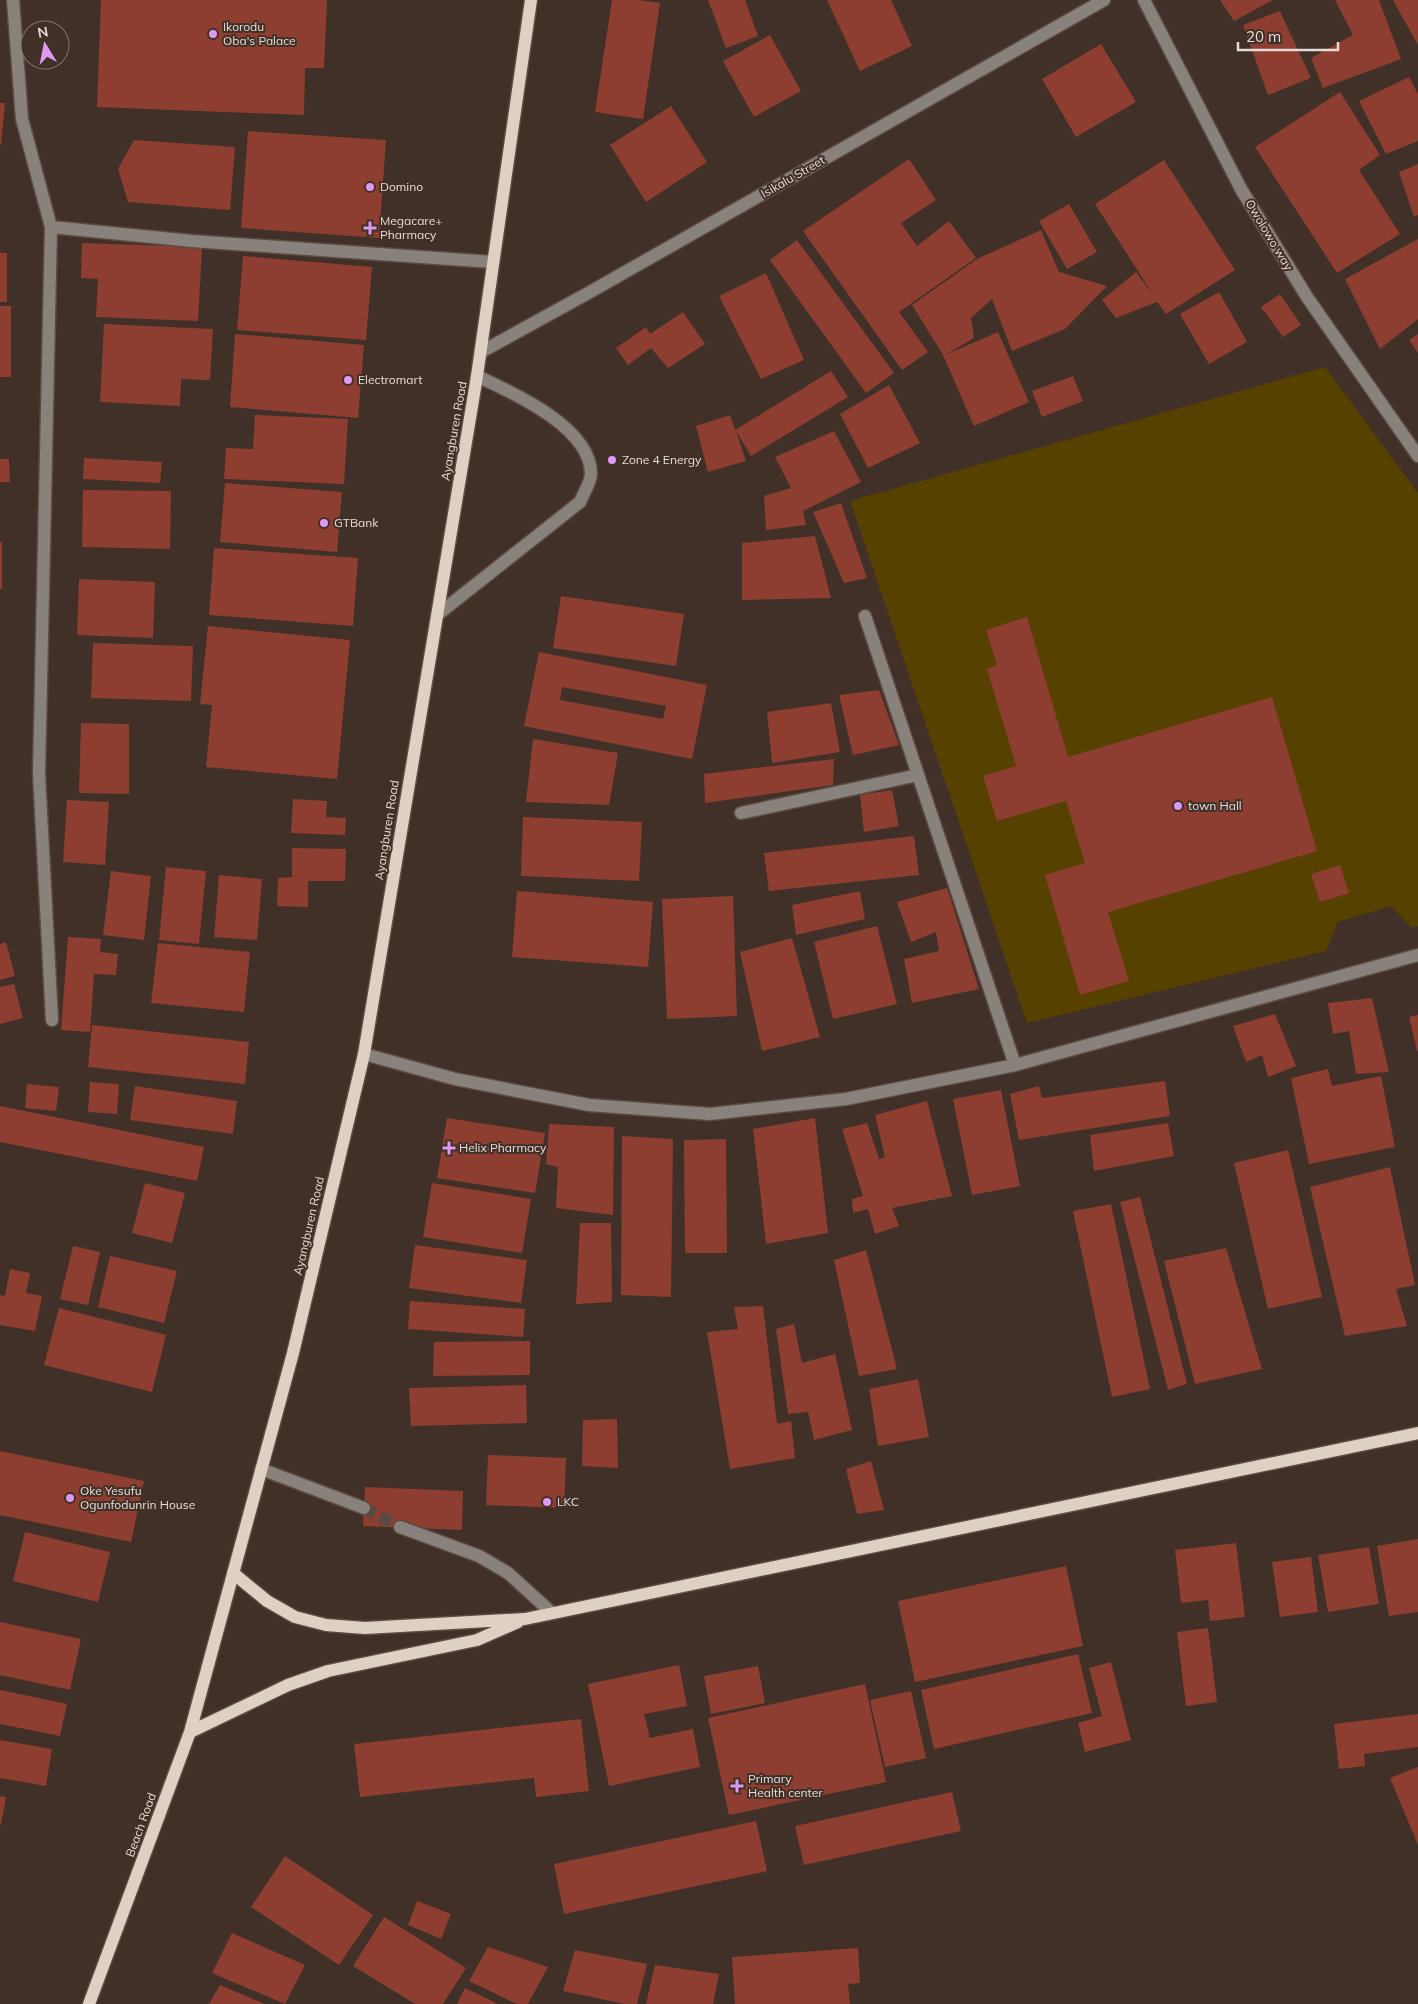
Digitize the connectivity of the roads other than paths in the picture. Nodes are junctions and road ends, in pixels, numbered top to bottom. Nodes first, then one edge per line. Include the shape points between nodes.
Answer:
1 (12, 0) edge
2 (531, 0) edge
3 (1104, 0) edge
4 (1144, 0) edge
5 (51, 227) junction
6 (492, 262) junction
7 (481, 352) junction
8 (477, 376) junction
9 (1418, 456) edge
10 (437, 615) junction
11 (865, 616) dead end
12 (918, 775) junction
13 (741, 813) dead end
14 (1418, 955) edge
15 (52, 1020) dead end
16 (364, 1054) junction
17 (1015, 1065) junction
18 (1418, 1433) edge
19 (261, 1469) junction
20 (364, 1508) tunnel mouth
21 (400, 1527) tunnel mouth
22 (233, 1573) junction
23 (552, 1613) junction
24 (525, 1619) junction
25 (211, 1652) joint
26 (190, 1732) junction
27 (89, 2004) edge

1 - 5 street via 22,119
2 - 6 main road, Ayangburen Road
3 - 7 street, Isikalu Street
4 - 9 street, Owolowo way via 1241,189 1306,297
5 - 6 street via 192,241
5 - 15 street via 39,774
6 - 7 main road, Ayangburen Road
7 - 8 main road, Ayangburen Road
8 - 10 main road, Ayangburen Road
8 - 10 street via 532,403 573,434 587,453 591,475 580,502
10 - 16 main road, Ayangburen Road
11 - 12 street
12 - 13 street
12 - 17 street
14 - 17 street
16 - 17 street via 455,1079 589,1105 710,1114 846,1099
16 - 19 main road, Ayangburen Road via 293,1353
18 - 23 main road
19 - 20 street
19 - 22 main road, Ayangburen Road
21 - 23 street via 479,1556 508,1573
22 - 24 main road via 267,1601 295,1617 326,1625 365,1628
22 - 25 main road, Ayangburen Road
23 - 24 main road
24 - 26 main road via 477,1640 328,1671 288,1685
25 - 26 main road, Beach Road
26 - 27 main road, Beach Road

